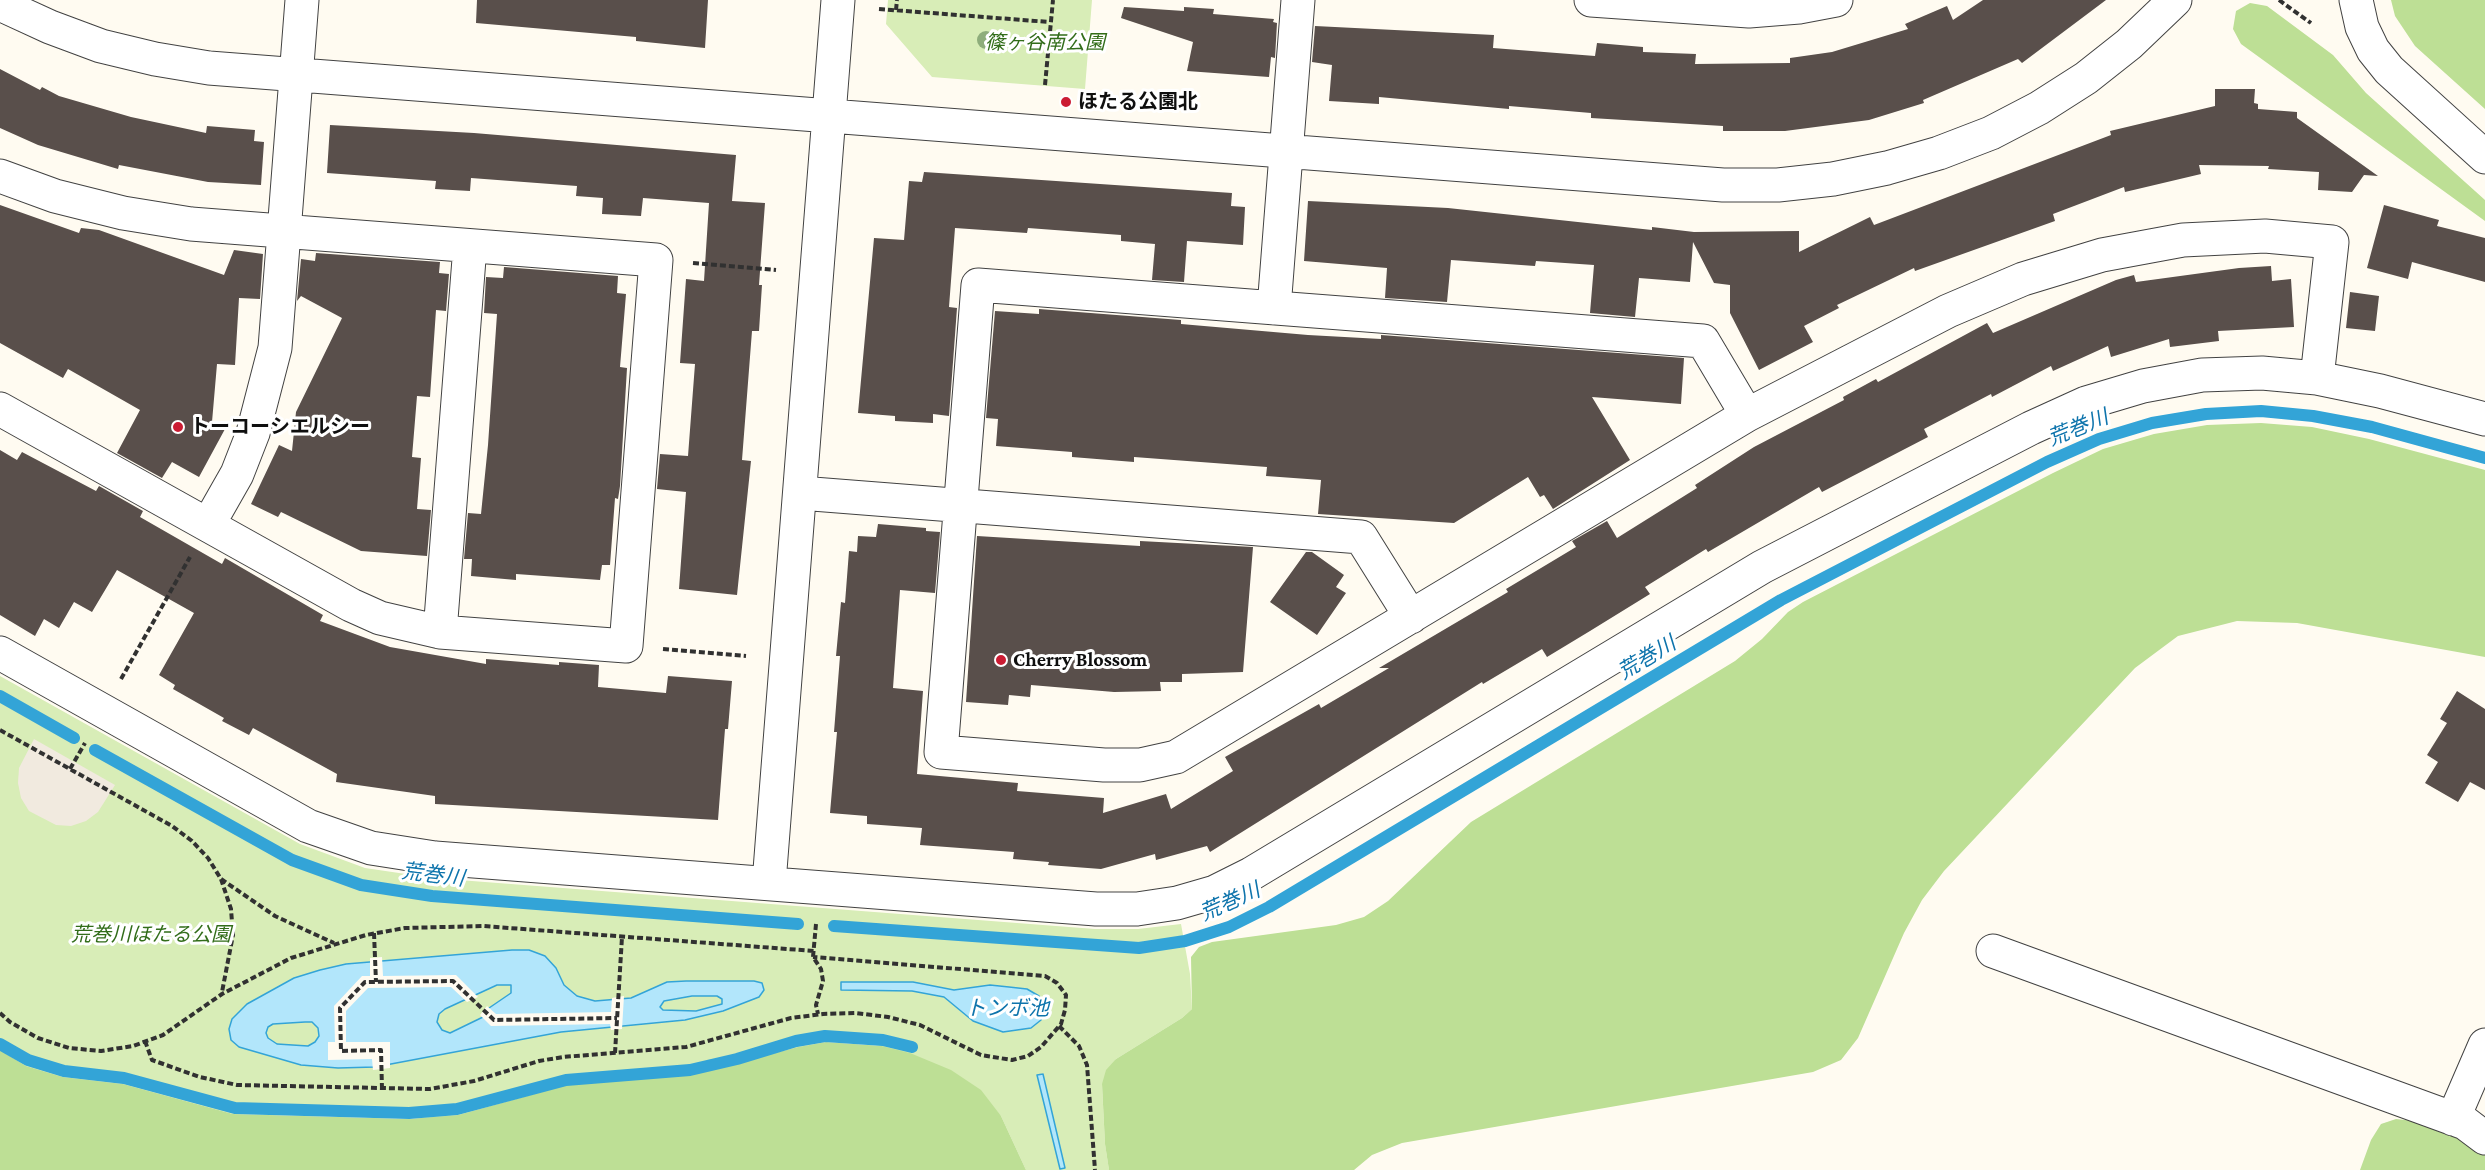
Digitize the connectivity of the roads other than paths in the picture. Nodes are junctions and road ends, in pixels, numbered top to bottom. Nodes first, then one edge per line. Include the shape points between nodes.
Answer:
1 (302, 0) edge
2 (838, 0) edge
3 (1298, 0) edge
4 (1591, 0) edge
5 (1836, 0) edge
6 (2175, 0) edge
7 (2356, 0) edge
8 (0, 4) edge
9 (296, 74) junction
10 (829, 116) junction
11 (1286, 151) junction
12 (2485, 157) edge
13 (0, 176) edge
14 (284, 231) junction
15 (470, 246) junction
16 (1274, 308) junction
17 (2317, 378) junction
18 (0, 409) edge
19 (1748, 415) junction
20 (2485, 419) edge
21 (800, 494) junction
22 (960, 506) junction
23 (208, 525) junction
24 (1411, 617) junction
25 (440, 632) junction
26 (0, 653) edge
27 (769, 883) junction
28 (1993, 951) dead end
29 (2485, 1045) edge
30 (2452, 1119) junction
31 (2485, 1138) edge

1 - 9 street
2 - 10 street
3 - 11 street
4 - 5 street via 1749,11
6 - 11 street via 2129,45 2039,108 1939,153 1833,179 1723,185
7 - 12 street via 2362,27 2389,70
8 - 9 street via 101,46 155,59 209,68
9 - 10 street
9 - 14 street
10 - 11 street
10 - 21 street
11 - 16 street
13 - 14 street via 55,196 123,213 191,224
14 - 15 street
14 - 23 street via 275,348 266,391 237,474
15 - 25 street
15 - 25 street via 656,260 626,646
16 - 19 street via 1702,341
16 - 22 street via 978,285
17 - 19 street via 2332,242 2265,236 2183,240 2102,255 2023,279 1948,311
17 - 20 street
17 - 27 street via 2262,373 2202,375 2143,386 2086,403 2031,428 1762,567 1215,892 1157,906 1096,909
18 - 23 street
19 - 24 street
21 - 22 street
21 - 27 street
22 - 24 street via 1362,537
22 - 24 street via 941,752 1104,765 1140,765 1176,757
23 - 25 street via 351,605 380,618
26 - 27 street via 308,826 339,839 435,858
28 - 30 street
29 - 30 street
30 - 31 street via 2465,1123

